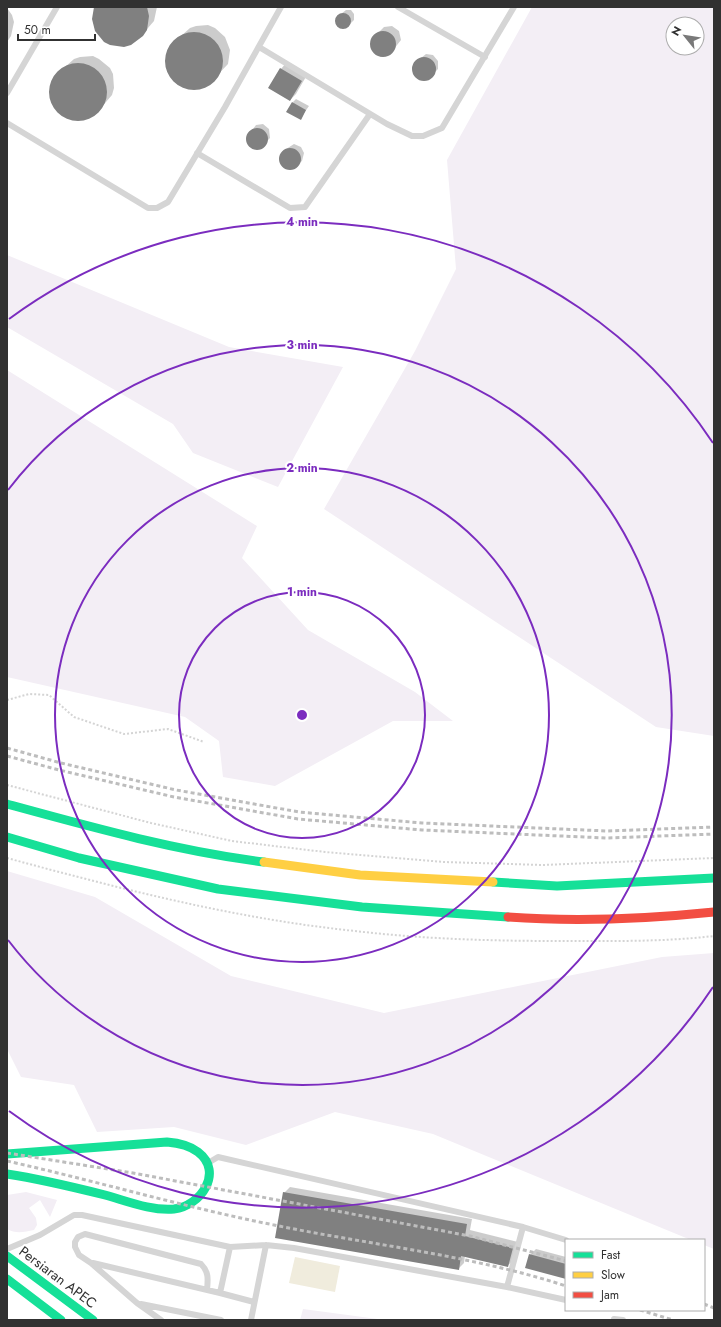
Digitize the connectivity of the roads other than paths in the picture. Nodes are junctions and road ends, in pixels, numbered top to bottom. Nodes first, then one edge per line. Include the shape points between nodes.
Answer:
1 (57, 7) edge
2 (281, 7) edge
3 (398, 7) edge
4 (511, 8) edge
5 (258, 47) junction
6 (485, 57) junction
7 (7, 93) edge
8 (370, 114) junction
9 (7, 123) edge
10 (197, 153) junction
11 (7, 804) edge
12 (7, 837) edge
13 (714, 878) edge
14 (714, 912) edge
15 (7, 1154) edge
16 (208, 1162) junction
17 (7, 1174) edge
18 (523, 1227) junction
19 (565, 1240) edge
20 (266, 1245) junction
21 (230, 1247) junction
22 (7, 1249) edge
23 (7, 1256) edge
24 (91, 1263) junction
25 (7, 1279) edge
26 (507, 1287) junction
27 (207, 1290) junction
28 (220, 1293) junction
29 (565, 1300) edge
30 (254, 1302) junction
31 (137, 1303) junction
32 (614, 1319) dead end
33 (61, 1320) edge
34 (93, 1320) edge
35 (161, 1320) edge
36 (221, 1320) edge
37 (250, 1320) edge
38 (623, 1320) edge

1 - 7 lane
2 - 5 lane
3 - 6 lane
4 - 6 lane
5 - 8 lane
5 - 10 lane
6 - 8 lane via 442,128 423,136 412,136
8 - 10 lane via 305,206 298,208 290,208
9 - 10 lane via 148,208 157,208 168,202
11 - 13 main road via 86,826 224,857 360,875 557,886
12 - 14 main road via 79,858 218,889 362,907 552,920
15 - 16 main road via 167,1142 188,1146
16 - 17 main road via 210,1172 204,1194 187,1207 175,1209 155,1208 44,1179
16 - 18 lane via 218,1157
18 - 19 lane
18 - 26 lane
20 - 21 lane
20 - 26 lane
20 - 30 lane
21 - 22 lane via 74,1215 40,1235
21 - 28 lane
23 - 34 main road, Persiaran APEC
24 - 27 lane
24 - 27 lane via 79,1255 75,1247 78,1237 86,1234 201,1264 206,1269
24 - 31 lane
25 - 33 main road
26 - 29 lane
27 - 28 lane
28 - 30 lane
30 - 37 lane
31 - 35 lane
31 - 36 lane
32 - 38 lane

